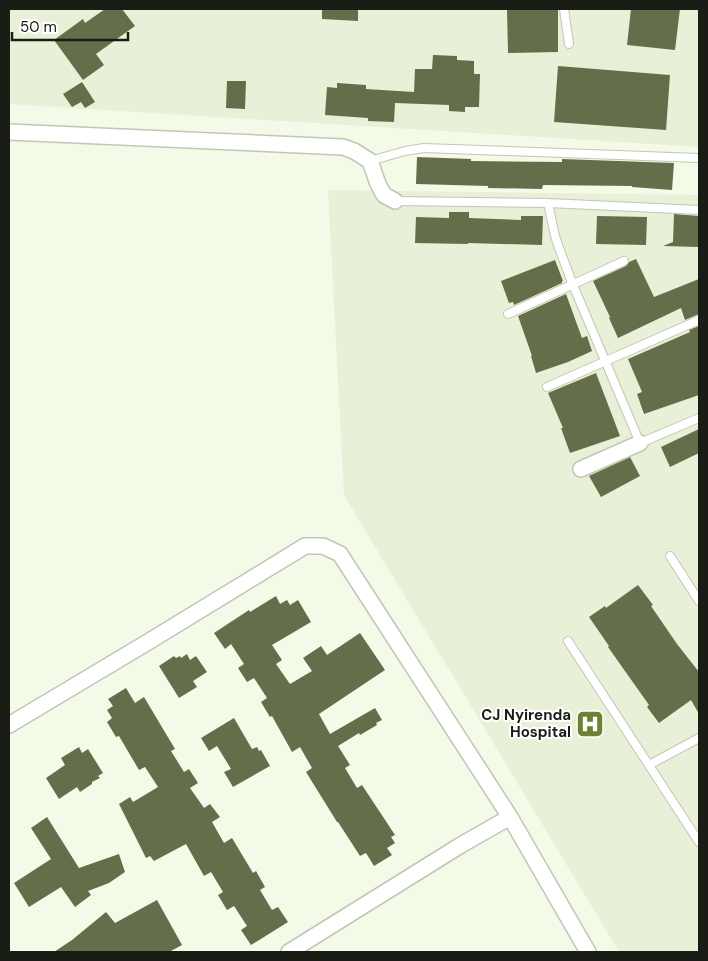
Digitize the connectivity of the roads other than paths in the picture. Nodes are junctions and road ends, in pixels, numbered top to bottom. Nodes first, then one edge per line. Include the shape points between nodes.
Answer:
1 (564, 9) edge
2 (569, 44) dead end
3 (9, 132) edge
4 (699, 158) edge
5 (370, 161) junction
6 (395, 201) joint
7 (548, 203) junction
8 (699, 210) edge
9 (624, 261) dead end
10 (573, 285) junction
11 (508, 314) dead end
12 (699, 320) edge
13 (605, 362) junction
14 (547, 387) dead end
15 (699, 418) edge
16 (640, 443) junction
17 (581, 470) dead end
18 (670, 556) dead end
19 (699, 601) edge
20 (568, 641) dead end
21 (9, 725) edge
22 (699, 738) edge
23 (649, 765) junction
24 (510, 817) junction
25 (699, 842) edge
26 (289, 952) edge
27 (588, 952) edge

1 - 2 lane
3 - 5 street via 343,147
4 - 5 lane via 424,148
5 - 6 street via 384,195
6 - 7 lane
7 - 8 lane
7 - 10 lane via 555,236
9 - 10 lane
10 - 11 lane
10 - 13 lane
12 - 13 lane
13 - 14 lane
13 - 16 lane
15 - 16 lane
16 - 17 street
18 - 19 lane
20 - 23 lane
21 - 24 street via 305,546 323,546 340,554
22 - 23 lane
23 - 25 lane
24 - 26 street
24 - 27 street

